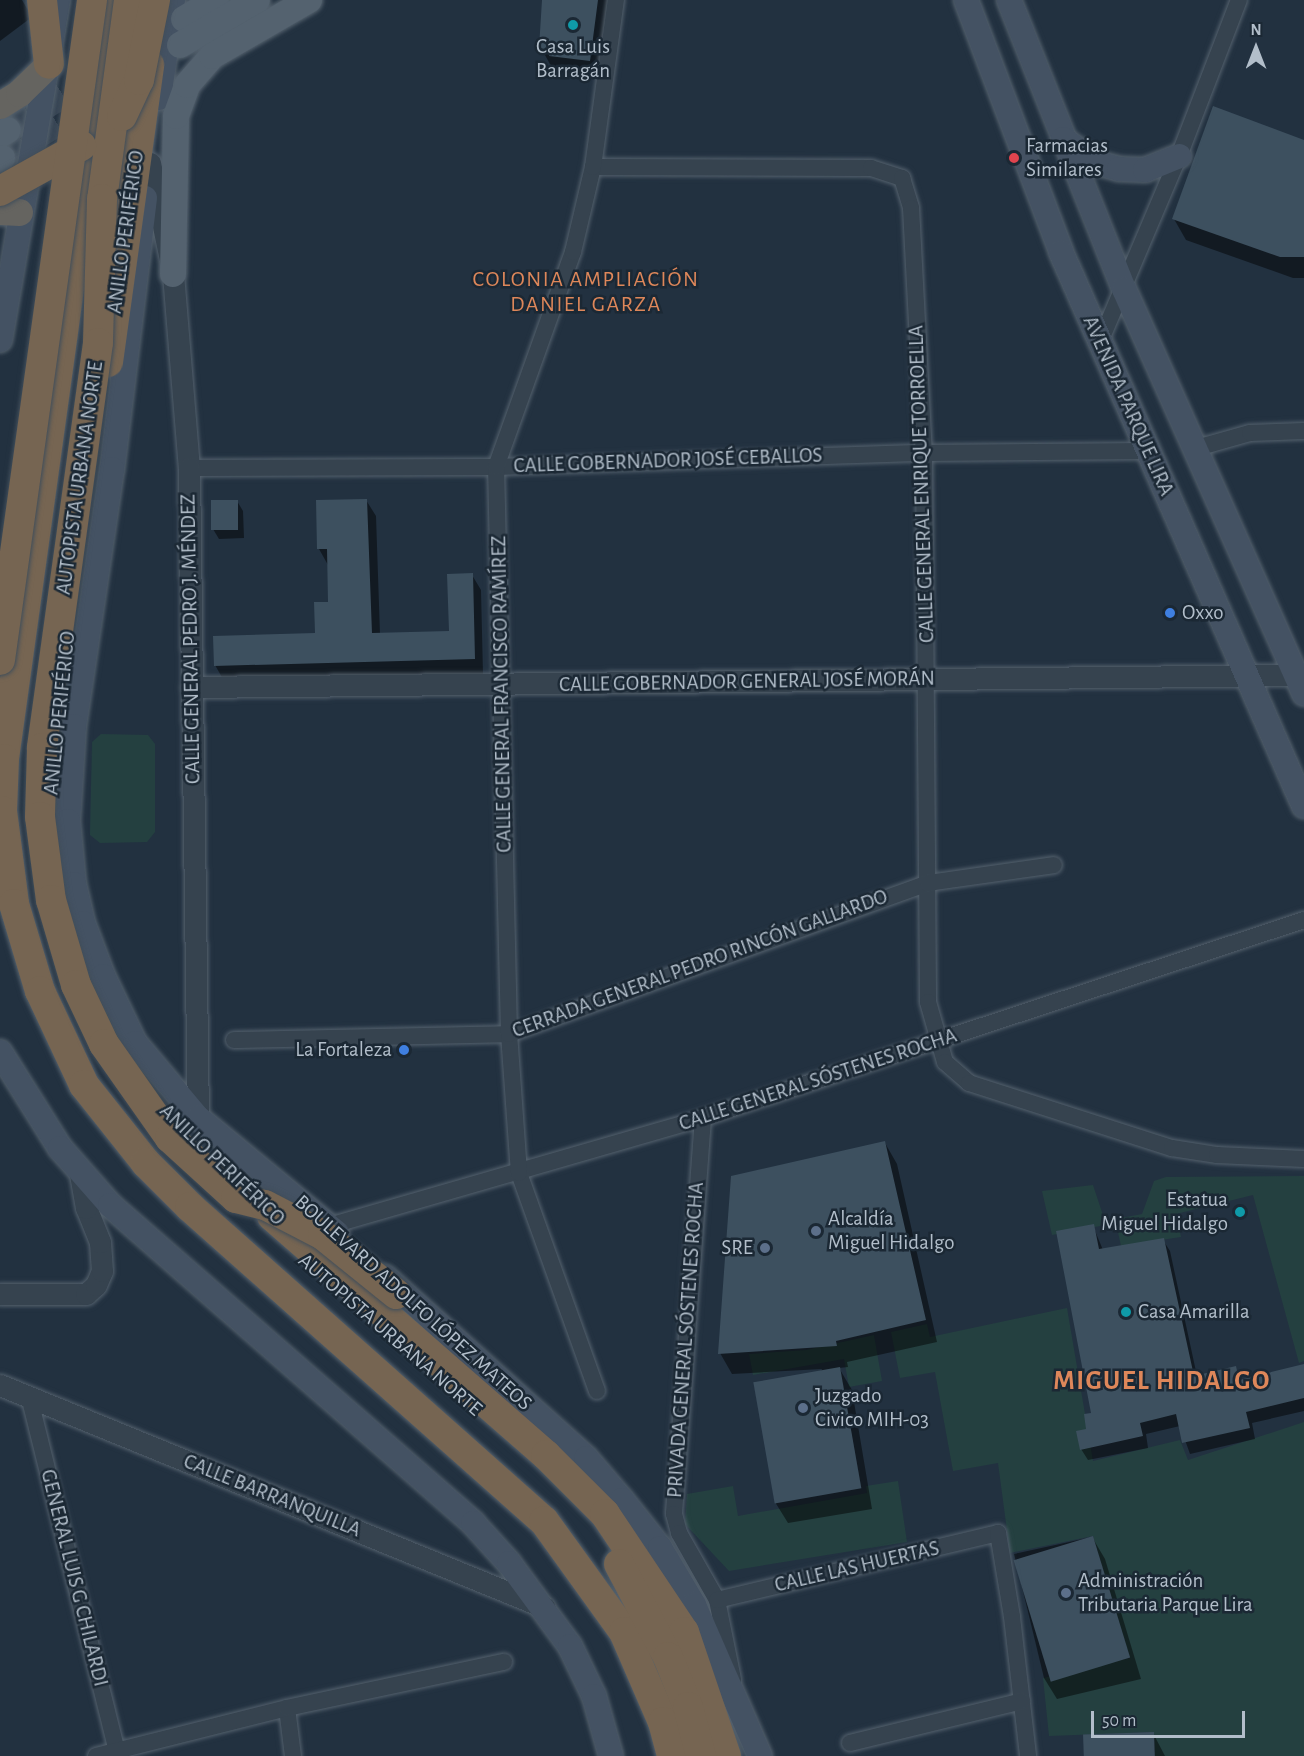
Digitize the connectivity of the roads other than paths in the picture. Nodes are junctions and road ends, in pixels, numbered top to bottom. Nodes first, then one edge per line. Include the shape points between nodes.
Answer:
1 (42, 0) edge
2 (58, 0) edge
3 (92, 0) edge
4 (109, 0) edge
5 (129, 0) edge
6 (156, 0) edge
7 (216, 0) edge
8 (257, 0) edge
9 (309, 0) edge
10 (616, 0) edge
11 (966, 0) edge
12 (1010, 0) edge
13 (1239, 0) edge
14 (179, 9) edge
15 (180, 45) dead end
16 (49, 64) junction
17 (2, 138) edge
18 (1063, 139) junction
19 (1179, 156) junction
20 (150, 163) junction
21 (593, 167) junction
22 (6, 205) edge
23 (173, 274) junction
24 (1124, 289) junction
25 (0, 340) edge
26 (1100, 342) junction
27 (1304, 431) edge
28 (1193, 449) junction
29 (1147, 451) junction
30 (924, 453) junction
31 (496, 467) junction
32 (189, 468) junction
33 (0, 660) edge
34 (1248, 677) junction
35 (927, 680) junction
36 (1301, 682) edge
37 (503, 686) junction
38 (191, 687) junction
39 (1304, 806) edge
40 (1054, 865) dead end
41 (928, 883) junction
42 (0, 915) edge
43 (1304, 920) edge
44 (509, 1034) junction
45 (234, 1040) dead end
46 (938, 1042) junction
47 (0, 1052) edge
48 (198, 1118) junction
49 (703, 1118) junction
50 (1304, 1159) edge
51 (79, 1170) junction
52 (519, 1173) junction
53 (236, 1198) junction
54 (329, 1226) junction
55 (0, 1294) edge
56 (0, 1385) edge
57 (597, 1391) dead end
58 (30, 1400) junction
59 (717, 1600) junction
60 (544, 1607) junction
61 (504, 1662) dead end
62 (1022, 1701) junction
63 (733, 1705) junction
64 (286, 1708) junction
65 (850, 1743) dead end
66 (117, 1754) edge
67 (96, 1756) edge
68 (293, 1756) edge
69 (611, 1756) edge
70 (660, 1756) edge
71 (672, 1756) edge
72 (701, 1756) edge
73 (726, 1756) edge
74 (743, 1756) edge
75 (760, 1756) edge
76 (1028, 1756) edge

1 - 16 highway
2 - 16 main road
3 - 33 highway, bridge
4 - 71 highway via 4,759 6,848 14,904 27,952 58,1035 84,1085 146,1163 190,1207 544,1521 558,1538 624,1632 663,1722
5 - 53 highway, AUTOPISTA URBANA NORTE, bridge via 102,199 98,343 42,748 42,845 66,957 104,1044 170,1138
6 - 22 highway, bridge via 140,80 118,122
6 - 73 highway, ANILLO PERIFÉRICO via 54,752 50,801 69,931 104,1019 131,1067 163,1110 263,1208 546,1455 605,1514 684,1632
7 - 14 main road
8 - 15 main road
9 - 23 main road via 212,56 187,85 176,116
10 - 21 street, CALLE GENERAL FRANCISCO RAMÍREZ
11 - 26 main road, AVENIDA PARQUE LIRA via 1023,156
12 - 18 main road, AVENIDA PARQUE LIRA
13 - 19 street
14 - 20 main road, BOULEVARD ADOLFO LÓPEZ MATEOS
16 - 17 highway via 19,93
16 - 22 main road
18 - 19 main road via 1097,163 1119,170 1145,170
18 - 24 main road, AVENIDA PARQUE LIRA
19 - 24 street
20 - 23 street, CALLE GENERAL PEDRO J. MÉNDEZ
20 - 48 main road, BOULEVARD ADOLFO LÓPEZ MATEOS via 112,469 74,726 68,797 69,852 83,923 118,1013 153,1067
21 - 30 street, CALLE GENERAL ENRIQUE TORROELLA via 871,168 902,178 911,207
21 - 31 street, CALLE GENERAL FRANCISCO RAMÍREZ via 569,263
22 - 25 main road
23 - 32 street, CALLE GENERAL PEDRO J. MÉNDEZ
24 - 26 street
24 - 28 main road, AVENIDA PARQUE LIRA
26 - 29 main road, AVENIDA PARQUE LIRA
27 - 28 street via 1250,433
28 - 36 main road, AVENIDA PARQUE LIRA
29 - 30 street, CALLE GOBERNADOR JOSÉ CEBALLOS
29 - 34 main road, AVENIDA PARQUE LIRA
30 - 31 street, CALLE GOBERNADOR JOSÉ CEBALLOS
30 - 35 street, CALLE GENERAL ENRIQUE TORROELLA
31 - 32 street, CALLE GOBERNADOR JOSÉ CEBALLOS
31 - 37 street, CALLE GENERAL FRANCISCO RAMÍREZ
32 - 38 street, CALLE GENERAL PEDRO J. MÉNDEZ
34 - 35 street, CALLE GOBERNADOR GENERAL JOSÉ MORÁN
34 - 36 street, CALLE GOBERNADOR GENERAL JOSÉ MORÁN
34 - 39 main road, AVENIDA PARQUE LIRA
35 - 37 street, CALLE GOBERNADOR GENERAL JOSÉ MORÁN
35 - 41 street, CALLE GENERAL ENRIQUE TORROELLA
37 - 38 street, CALLE GOBERNADOR GENERAL JOSÉ MORÁN
37 - 44 street, CALLE GENERAL FRANCISCO RAMÍREZ
38 - 48 street, CALLE GENERAL PEDRO J. MÉNDEZ
40 - 41 street, CERRADA GENERAL PEDRO RINCÓN GALLARDO
41 - 44 street, CERRADA GENERAL PEDRO RINCÓN GALLARDO
41 - 46 street, CALLE GENERAL ENRIQUE TORROELLA via 928,1002
42 - 70 highway, AUTOPISTA URBANA NORTE via 27,1003 41,1031 64,1073 119,1146 306,1320 525,1504 564,1551 602,1606 630,1661
43 - 46 street, CALLE GENERAL SÓSTENES ROCHA
44 - 45 street, CERRADA GENERAL PEDRO RINCÓN GALLARDO
44 - 52 street, CALLE GENERAL FRANCISCO RAMÍREZ
46 - 49 street, CALLE GENERAL SÓSTENES ROCHA
46 - 50 street, CALLE GENERAL ENRIQUE TORROELLA via 950,1070 969,1083 1172,1148 1216,1155
47 - 51 main road via 39,1118
48 - 54 main road, BOULEVARD ADOLFO LÓPEZ MATEOS
49 - 52 street, CALLE GENERAL SÓSTENES ROCHA
49 - 59 street, PRIVADA GENERAL SÓSTENES ROCHA via 673,1494 679,1533
51 - 55 street via 83,1199 100,1242 102,1271 96,1285 86,1294
51 - 60 main road via 210,1295 473,1523
52 - 54 street, CALLE GENERAL SÓSTENES ROCHA
52 - 57 street, CALLE GENERAL FRANCISCO RAMÍREZ
53 - 63 highway, bridge via 288,1215 340,1247 584,1467 650,1552
53 - 72 highway, AUTOPISTA URBANA NORTE via 525,1454 602,1538 649,1616 668,1657 688,1707
54 - 63 main road, BOULEVARD ADOLFO LÓPEZ MATEOS via 595,1468 660,1548 694,1605
56 - 58 street, CALLE BARRANQUILLA
58 - 60 street, CALLE BARRANQUILLA
58 - 66 street, GENERAL LUIS G CHILARDI
59 - 62 street, CALLE LAS HUERTAS via 998,1533
59 - 63 street, PRIVADA GENERAL SÓSTENES ROCHA
60 - 69 main road via 570,1646 594,1696
61 - 64 street
62 - 65 street
62 - 76 street
63 - 74 highway
63 - 75 main road, BOULEVARD ADOLFO LÓPEZ MATEOS
64 - 66 street
64 - 68 street
66 - 67 street

